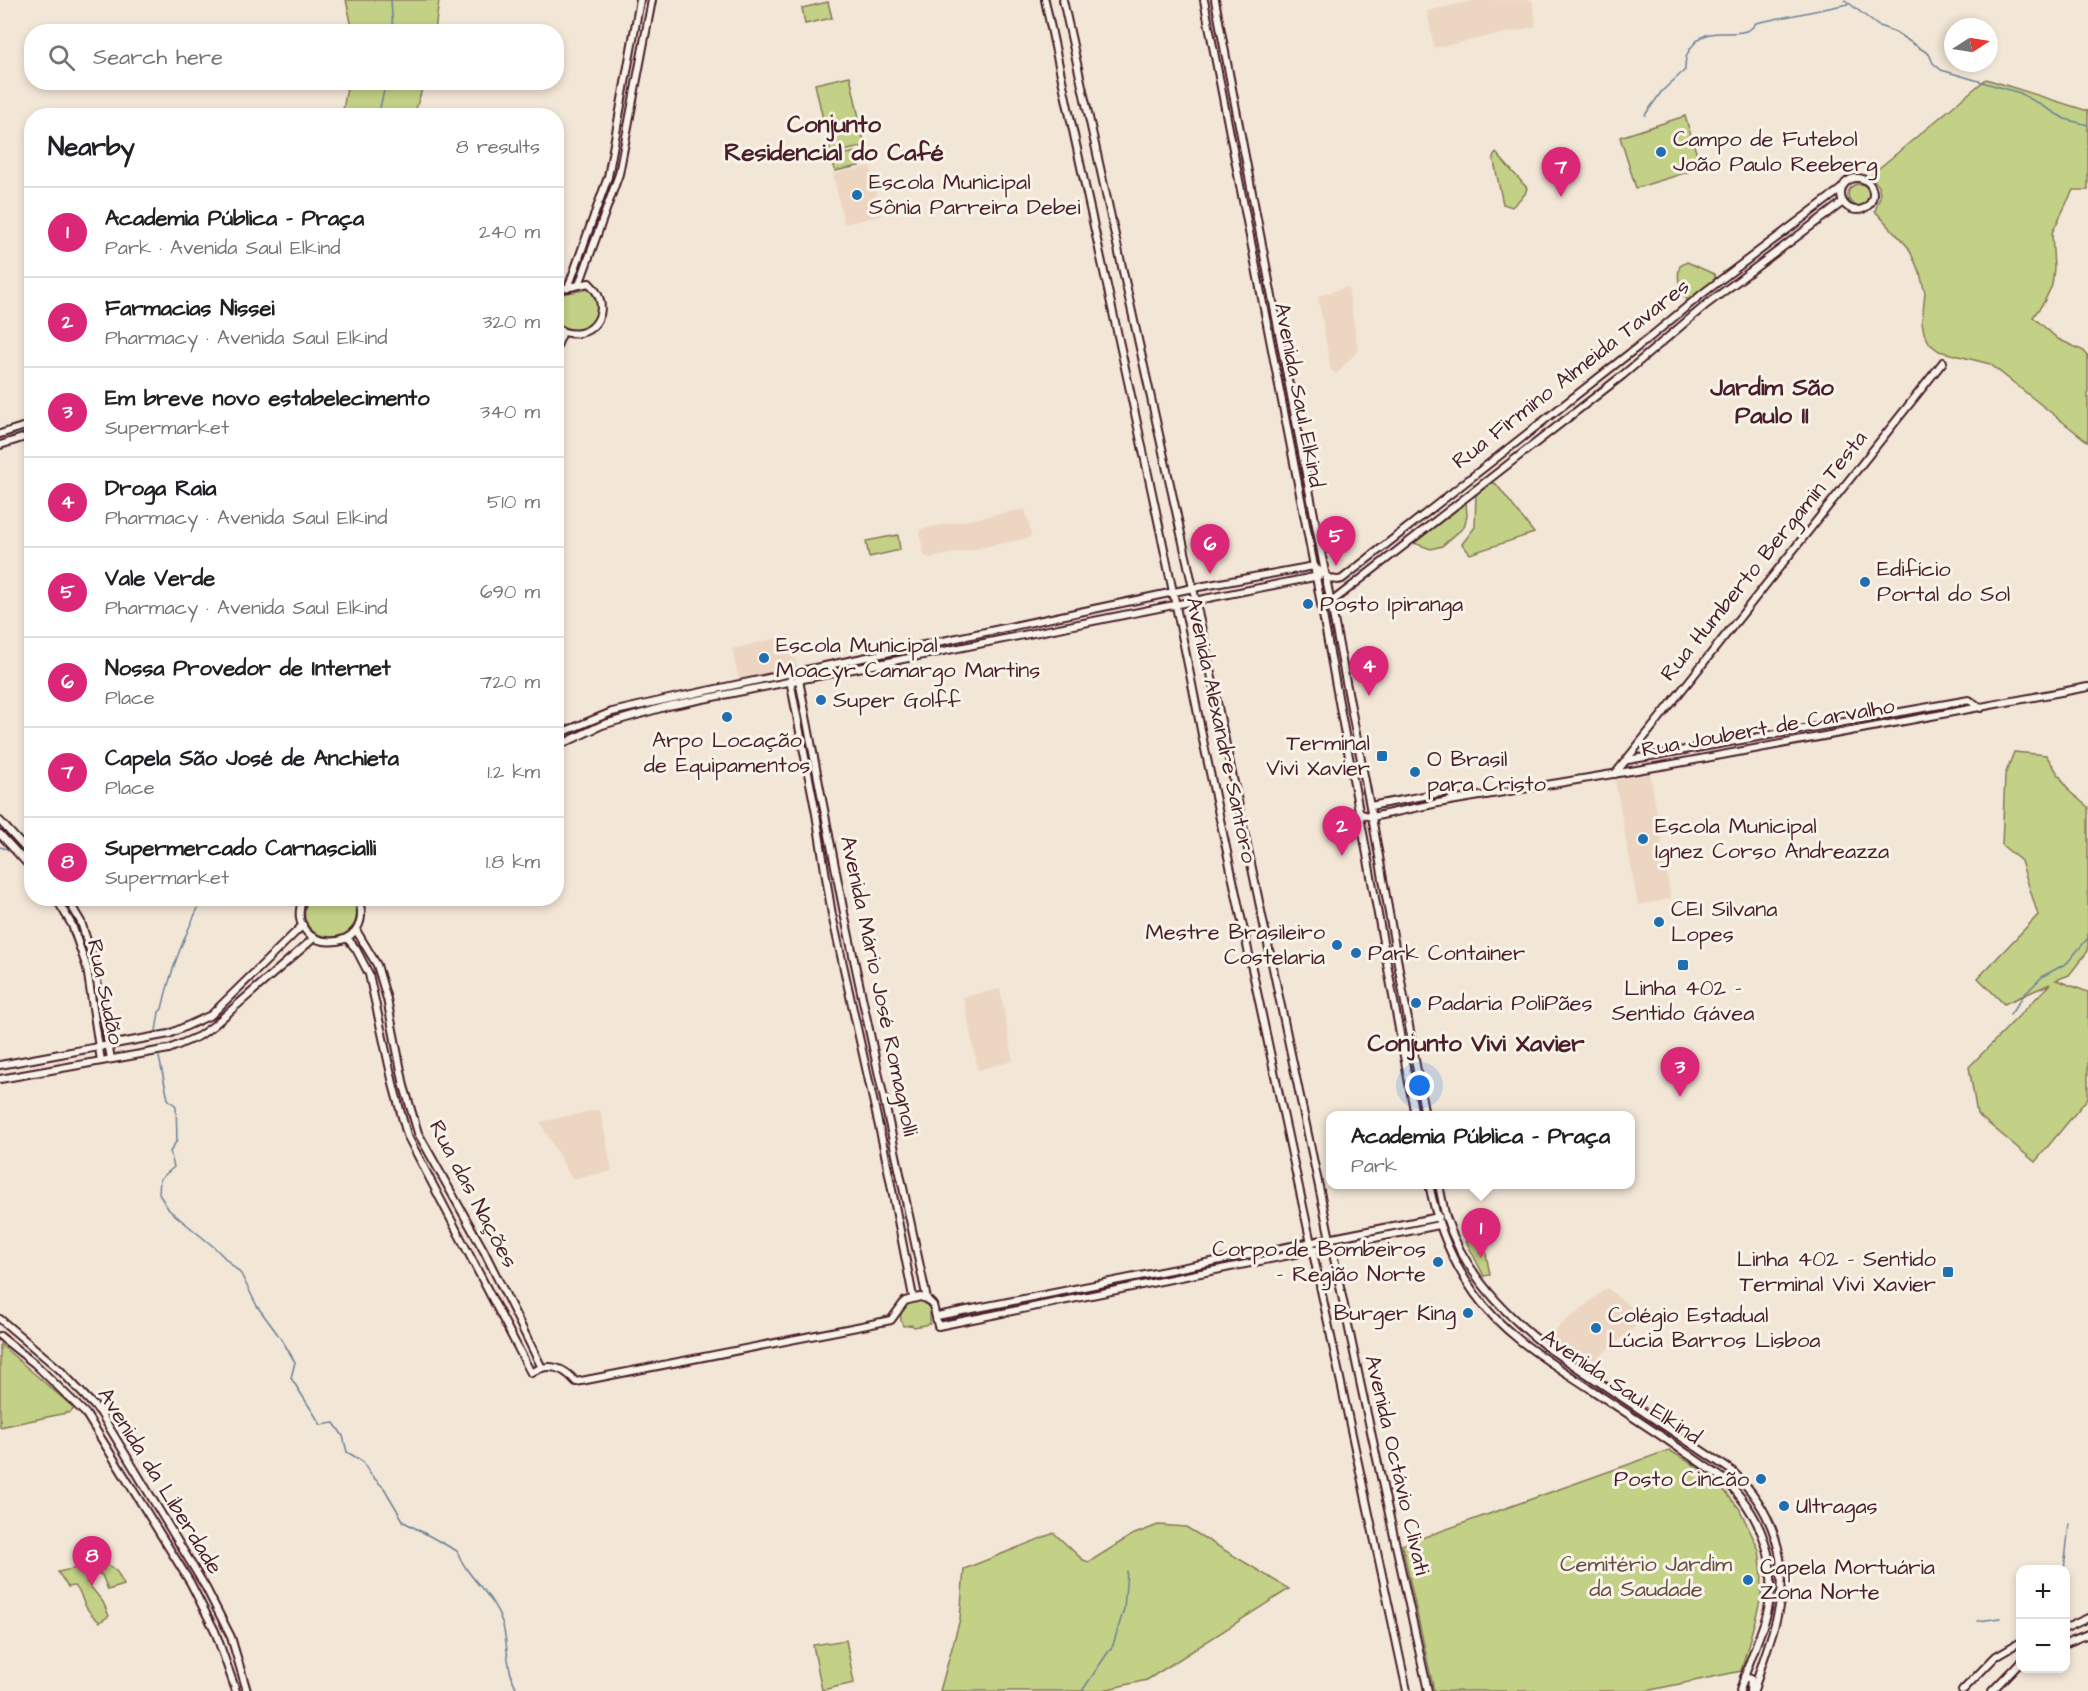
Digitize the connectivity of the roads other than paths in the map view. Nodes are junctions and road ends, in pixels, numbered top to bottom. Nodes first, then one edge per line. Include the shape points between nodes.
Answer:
1 (640, 0) edge
2 (652, 0) edge
3 (1045, 0) edge
4 (1063, 0) edge
5 (1204, 0) edge
6 (1215, 0) edge
7 (1841, 189) junction
8 (1843, 202) junction
9 (579, 285) junction
10 (568, 288) junction
11 (564, 289) edge
12 (1273, 304) junction
13 (1263, 305) junction
14 (564, 332) edge
15 (1942, 362) dead end
16 (24, 426) edge
17 (0, 434) edge
18 (24, 438) edge
19 (0, 445) edge
20 (1314, 566) junction
21 (1325, 574) junction
22 (1316, 577) junction
23 (1193, 588) junction
24 (1174, 592) junction
25 (1195, 600) junction
26 (1330, 603) junction
27 (1177, 604) junction
28 (799, 671) junction
29 (1334, 675) junction
30 (799, 680) junction
31 (789, 682) junction
32 (1346, 684) junction
33 (2088, 687) edge
34 (1981, 708) junction
35 (1353, 720) junction
36 (1342, 723) junction
37 (564, 732) edge
38 (564, 743) edge
39 (1638, 745) junction
40 (1647, 756) junction
41 (1627, 760) junction
42 (1615, 774) junction
43 (1453, 800) junction
44 (1370, 806) junction
45 (1361, 814) junction
46 (1372, 817) junction
47 (0, 821) edge
48 (0, 834) edge
49 (24, 847) edge
50 (24, 860) edge
51 (61, 906) edge
52 (72, 906) edge
53 (302, 906) edge
54 (360, 906) edge
55 (303, 925) junction
56 (356, 930) junction
57 (314, 938) junction
58 (347, 938) junction
59 (91, 951) junction
60 (82, 954) junction
61 (109, 1045) junction
62 (99, 1047) junction
63 (111, 1059) junction
64 (101, 1061) junction
65 (0, 1065) edge
66 (0, 1079) edge
67 (1414, 1111) edge
68 (1424, 1111) edge
69 (1430, 1189) edge
70 (1440, 1189) edge
71 (1436, 1216) junction
72 (1439, 1225) junction
73 (1453, 1234) junction
74 (1330, 1237) junction
75 (1311, 1241) junction
76 (1332, 1247) junction
77 (1313, 1251) junction
78 (1461, 1252) junction
79 (1452, 1255) junction
80 (914, 1297) junction
81 (927, 1299) junction
82 (937, 1316) junction
83 (0, 1320) edge
84 (0, 1336) edge
85 (534, 1352) junction
86 (523, 1357) junction
87 (542, 1368) junction
88 (1672, 1443) junction
89 (1696, 1448) junction
90 (1742, 1496) junction
91 (1764, 1509) junction
92 (2088, 1618) edge
93 (2070, 1626) edge
94 (2088, 1634) edge
95 (2070, 1642) edge
96 (2016, 1647) edge
97 (2016, 1666) edge
98 (1744, 1677) junction
99 (236, 1691) edge
100 (247, 1691) edge
101 (1407, 1691) edge
102 (1428, 1691) edge
103 (1740, 1691) edge
104 (1752, 1691) edge
105 (1962, 1691) edge
106 (1992, 1691) edge

1 - 10 street via 608,177
2 - 9 street via 619,174
3 - 24 street, Avenida Alexandre Santoro
4 - 23 street, Avenida Alexandre Santoro
5 - 13 street, Avenida Saul Elkind
6 - 12 street, Avenida Saul Elkind
7 - 8 street
7 - 8 street, Rua Firmino Almeida Tavares via 1860,178 1869,183 1873,192 1863,208 1852,209
7 - 21 street, Rua Firmino Almeida Tavares via 1342,579 1331,579
8 - 26 street, Rua Firmino Almeida Tavares via 1707,304 1623,375
9 - 10 street
9 - 14 street via 589,283 597,290 602,311 589,330 578,334
10 - 11 street
12 - 13 street
12 - 21 street, Avenida Saul Elkind
13 - 20 street, Avenida Saul Elkind
15 - 39 street, Rua Humberto Bergamin Testa
16 - 17 street
18 - 19 street
20 - 21 street
20 - 22 street, Avenida Saul Elkind
20 - 23 street
21 - 22 street
21 - 26 street, Avenida Saul Elkind
22 - 25 street
22 - 29 street, Avenida Saul Elkind
23 - 24 street
23 - 25 street, Avenida Alexandre Santoro
24 - 27 street, Avenida Alexandre Santoro
24 - 28 street
25 - 27 street
25 - 74 street, Avenida Alexandre Santoro
26 - 32 street, Avenida Saul Elkind
27 - 30 street
27 - 75 street, Avenida Alexandre Santoro
28 - 31 street
28 - 37 street via 612,712
29 - 32 street via 1340,688
29 - 36 street, Avenida Saul Elkind
30 - 31 street
30 - 81 street, Avenida Mário José Romagnolli via 844,913
31 - 38 street via 668,706 602,725
31 - 80 street, Avenida Mário José Romagnolli via 832,915
32 - 35 street, Avenida Saul Elkind
33 - 34 street, Rua Joubert de Carvalho
34 - 40 street, Rua Joubert de Carvalho via 1969,700
34 - 42 street, Rua Joubert de Carvalho
35 - 36 street
35 - 44 street, Avenida Saul Elkind
36 - 45 street, Avenida Saul Elkind
39 - 40 street
39 - 41 street, Rua Humberto Bergamin Testa
40 - 41 street, Rua Joubert de Carvalho
41 - 42 street, Rua Humberto Bergamin Testa
42 - 43 street, Rua Joubert de Carvalho
43 - 44 street, Rua Joubert de Carvalho via 1451,791
43 - 46 street, Rua Joubert de Carvalho
44 - 45 street
44 - 46 street, Avenida Saul Elkind
45 - 46 street
45 - 67 street, Avenida Saul Elkind
46 - 68 street, Avenida Saul Elkind
47 - 49 street
48 - 50 street
51 - 60 street, Rua Sudão
52 - 59 street, Rua Sudão
53 - 55 street
54 - 56 street
55 - 57 street
55 - 61 street via 211,1015 169,1034
56 - 58 street
56 - 85 street, Rua das Nações via 377,965 418,1133
57 - 58 street via 330,943
57 - 63 street via 199,1036 169,1049
58 - 86 street, Rua das Nações via 369,974 407,1136
59 - 60 street
59 - 61 street, Rua Sudão
60 - 62 street, Rua Sudão
61 - 62 street
61 - 63 street, Rua Sudão
62 - 64 street, Rua Sudão
62 - 65 street
63 - 64 street
64 - 66 street
69 - 71 street, Avenida Saul Elkind
70 - 73 street, Avenida Saul Elkind
71 - 72 street, Avenida Saul Elkind
71 - 73 street via 1443,1219
71 - 74 street
72 - 76 street
72 - 79 street, Avenida Saul Elkind
73 - 78 street, Avenida Saul Elkind
74 - 75 street
74 - 76 street, Avenida Alexandre Santoro
75 - 77 street, Avenida Alexandre Santoro
75 - 82 street
76 - 77 street
76 - 102 street, Avenida Octávio Clivati
77 - 82 street via 938,1326
77 - 101 street, Avenida Octávio Clivati
78 - 79 street
78 - 89 street, Avenida Saul Elkind via 1486,1290 1521,1327
79 - 88 street, Avenida Saul Elkind via 1475,1294 1509,1332
80 - 81 street
80 - 87 street via 902,1303 891,1320 576,1382 559,1368
81 - 82 street, Avenida Mário José Romagnolli
83 - 100 street, Avenida da Liberdade via 59,1369 100,1412 206,1588 231,1637
84 - 99 street, Avenida da Liberdade via 86,1414 190,1582 215,1631
85 - 86 street
85 - 87 street, Rua das Nações
86 - 87 street, Rua das Nações via 531,1373
88 - 89 street via 1680,1441
88 - 90 street, Avenida Saul Elkind
89 - 91 street, Avenida Saul Elkind via 1732,1471
90 - 91 street via 1758,1512
90 - 98 street, Avenida Saul Elkind via 1764,1538 1771,1580 1766,1617
91 - 104 street, Avenida Saul Elkind via 1780,1554 1781,1593 1777,1620
92 - 93 street
94 - 95 street
96 - 105 street via 1996,1656
97 - 106 street
98 - 103 street, Avenida Saul Elkind
98 - 104 street via 1750,1679

